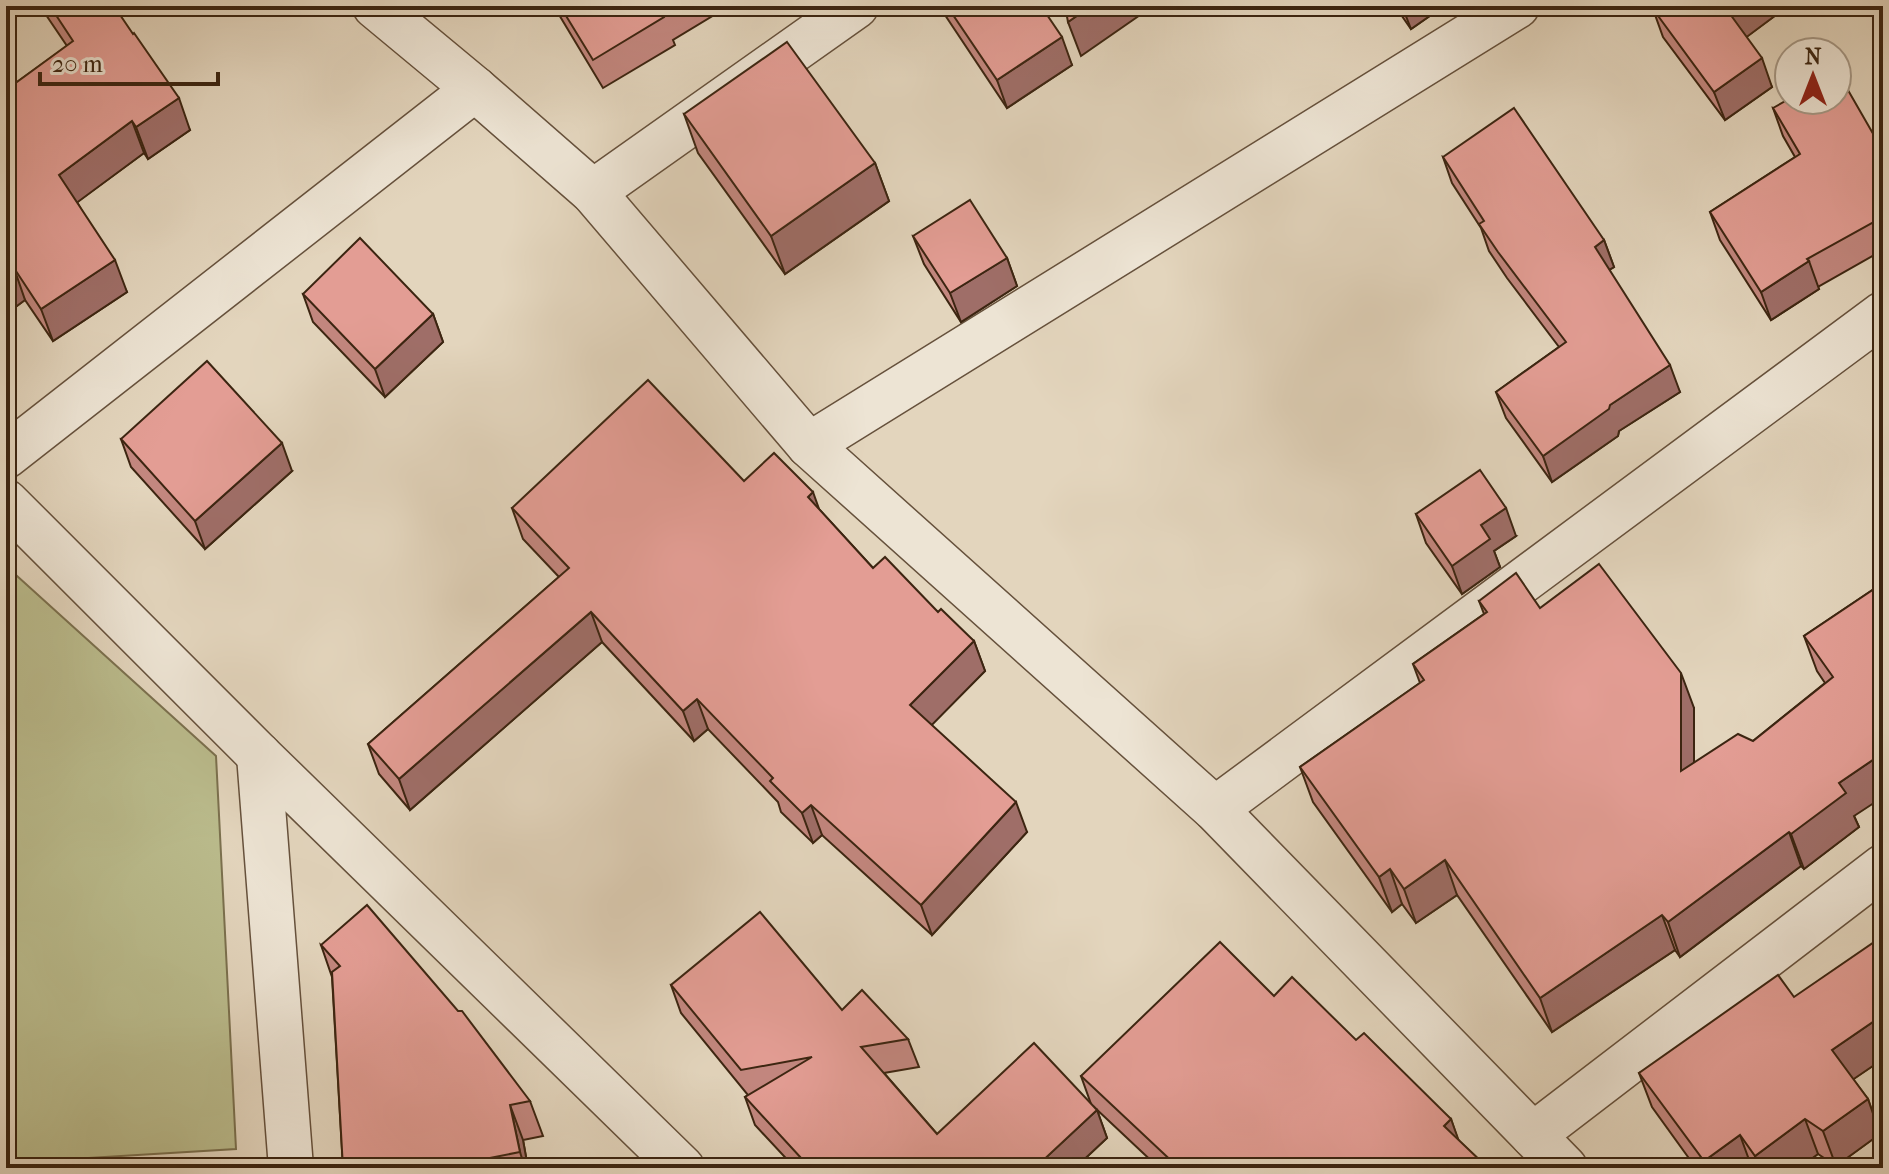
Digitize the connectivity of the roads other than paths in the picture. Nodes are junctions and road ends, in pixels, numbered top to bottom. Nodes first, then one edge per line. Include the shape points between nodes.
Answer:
1 (375, 6) edge
2 (856, 6) edge
3 (1517, 6) edge
4 (475, 89) junction
5 (593, 192) junction
6 (1883, 314) edge
7 (809, 445) junction
8 (6, 456) edge
9 (6, 502) edge
10 (259, 755) junction
11 (1215, 809) junction
12 (1883, 867) edge
13 (1533, 1135) junction
14 (291, 1168) edge
15 (682, 1168) edge
16 (1565, 1168) edge

1 - 4 street
2 - 5 street
3 - 7 street
4 - 5 street
4 - 8 street
5 - 7 street
6 - 11 street
7 - 11 street
9 - 10 street
10 - 14 street
10 - 15 street
11 - 13 street
12 - 13 street
13 - 16 street

